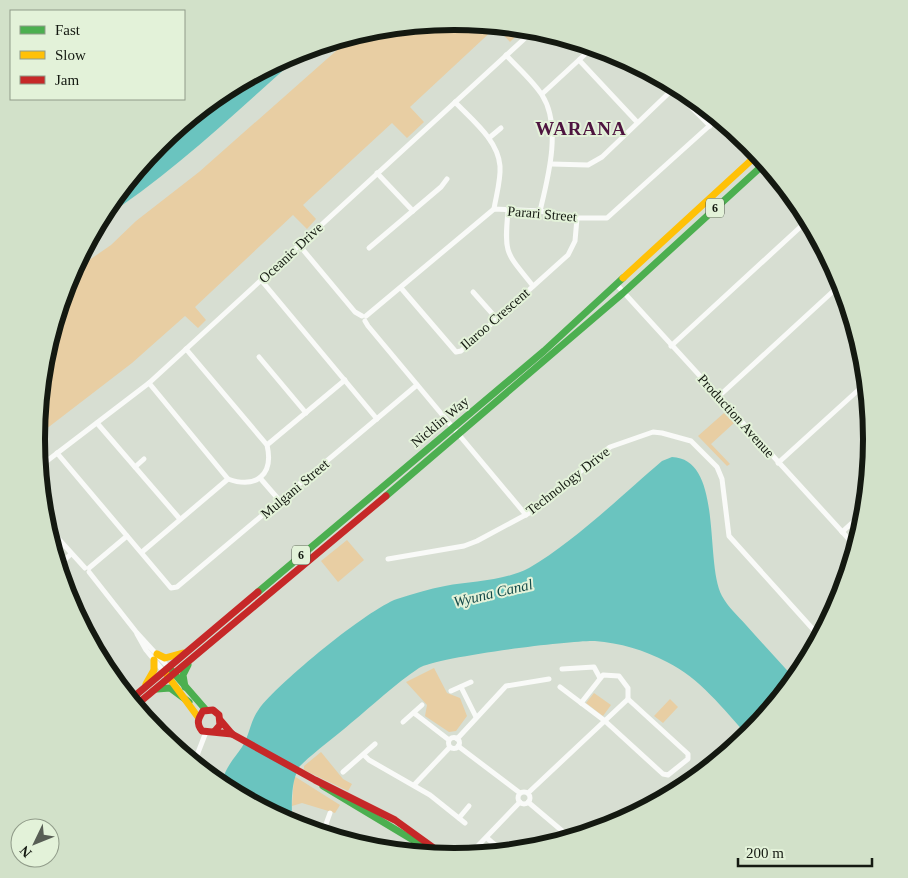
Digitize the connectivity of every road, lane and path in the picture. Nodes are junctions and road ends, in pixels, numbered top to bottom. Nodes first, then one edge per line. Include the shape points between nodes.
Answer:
1 (526, 37) edge
2 (587, 53) edge
3 (506, 55) junction
4 (579, 60) junction
5 (670, 92) edge
6 (542, 94) junction
7 (455, 102) junction
8 (686, 103) edge
9 (637, 122) junction
10 (713, 123) edge
11 (710, 126) junction
12 (501, 128) dead end
13 (489, 138) junction
14 (752, 159) edge
15 (551, 164) junction
16 (760, 167) edge
17 (378, 173) junction
18 (447, 178) dead end
19 (494, 209) junction
20 (508, 211) junction
21 (413, 212) junction
22 (540, 212) junction
23 (577, 218) junction
24 (802, 225) edge
25 (299, 245) junction
26 (369, 248) dead end
27 (261, 280) junction
28 (617, 285) junction
29 (533, 286) junction
30 (401, 288) junction
31 (835, 290) edge
32 (474, 292) dead end
33 (623, 292) junction
34 (364, 318) junction
35 (497, 319) junction
36 (671, 346) junction
37 (186, 349) junction
38 (259, 357) dead end
39 (345, 380) junction
40 (148, 383) junction
41 (417, 385) junction
42 (860, 388) edge
43 (718, 397) junction
44 (306, 413) junction
45 (377, 419) junction
46 (98, 423) junction
47 (452, 428) junction
48 (458, 435) junction
49 (267, 445) junction
50 (56, 453) junction
51 (144, 459) dead end
52 (46, 461) edge
53 (778, 463) junction
54 (135, 467) junction
55 (260, 478) junction
56 (228, 479) junction
57 (280, 501) junction
58 (526, 515) junction
59 (179, 518) junction
60 (855, 520) edge
61 (842, 532) junction
62 (127, 536) junction
63 (57, 538) edge
64 (850, 541) edge
65 (142, 552) junction
66 (71, 554) junction
67 (388, 559) dead end
68 (64, 560) edge
69 (87, 569) junction
70 (815, 631) edge
71 (186, 652) junction
72 (156, 657) junction
73 (192, 659) junction
74 (562, 669) dead end
75 (169, 673) junction
76 (600, 678) junction
77 (549, 679) dead end
78 (471, 682) dead end
79 (185, 687) junction
80 (461, 687) junction
81 (560, 687) dead end
82 (144, 688) junction
83 (154, 690) junction
84 (451, 691) dead end
85 (136, 695) edge
86 (628, 699) junction
87 (140, 702) edge
88 (189, 702) junction
89 (580, 703) junction
90 (422, 706) dead end
91 (206, 710) junction
92 (414, 714) junction
93 (198, 717) junction
94 (476, 717) junction
95 (221, 721) junction
96 (605, 721) junction
97 (402, 722) dead end
98 (210, 732) junction
99 (232, 734) junction
100 (457, 739) junction
101 (449, 740) junction
102 (375, 744) dead end
103 (458, 746) junction
104 (450, 747) junction
105 (364, 754) junction
106 (197, 757) edge
107 (343, 772) dead end
108 (315, 780) junction
109 (414, 785) junction
110 (520, 793) junction
111 (528, 793) junction
112 (520, 802) junction
113 (528, 802) junction
114 (469, 806) dead end
115 (330, 813) dead end
116 (459, 818) junction
117 (465, 823) dead end
118 (326, 828) edge
119 (564, 833) edge
120 (487, 838) junction
121 (496, 846) edge
122 (421, 847) edge
123 (433, 847) edge
124 (477, 847) edge

1 - 3 street, Oceanic Drive
2 - 4 street
3 - 6 street
3 - 7 street, Oceanic Drive
4 - 6 street
4 - 9 street
5 - 9 street
6 - 15 street via 551,116
7 - 13 street
7 - 17 street, Oceanic Drive
8 - 11 street
9 - 15 street via 602,157 588,165
10 - 11 street, Parari Street
11 - 23 street, Parari Street via 607,218
12 - 13 street
13 - 19 street via 500,165
14 - 28 main road, Nicklin Way / 6
15 - 22 street
16 - 33 main road, Nicklin Way / 6
17 - 21 street
17 - 25 street, Oceanic Drive
18 - 21 street
19 - 20 street, Parari Street
19 - 30 street, Parari Street
20 - 22 street, Parari Street
20 - 29 street via 507,251
21 - 26 street
22 - 23 street, Parari Street
23 - 29 street, Ilaroo Crescent via 575,241 568,255
24 - 36 street
25 - 27 street, Oceanic Drive
25 - 34 street via 355,312
27 - 37 street, Oceanic Drive
27 - 39 street
28 - 33 street, Production Avenue
28 - 47 main road, Nicklin Way / 6
29 - 35 street, Ilaroo Crescent
30 - 34 street, Parari Street
30 - 35 street, Ilaroo Crescent via 456,352
31 - 43 street
32 - 35 street
33 - 36 street, Production Avenue
33 - 48 main road, Nicklin Way / 6
34 - 41 street
36 - 43 street, Production Avenue
37 - 40 street, Oceanic Drive
37 - 49 street
38 - 44 street
39 - 44 street
39 - 45 street
40 - 46 street, Oceanic Drive
40 - 56 street
41 - 45 street, Mulgani Street
41 - 47 street
42 - 53 street
43 - 53 street, Production Avenue
44 - 49 street
45 - 57 street, Mulgani Street
46 - 50 street, Oceanic Drive
46 - 54 street
47 - 48 street
47 - 71 main road, Nicklin Way / 6
48 - 58 street
48 - 73 main road, Nicklin Way / 6
49 - 55 street via 268,466
50 - 52 street, Oceanic Drive
50 - 62 street
51 - 54 street
53 - 61 street, Production Avenue
54 - 59 street
55 - 56 street via 253,482
55 - 57 street
56 - 59 street
57 - 65 street, Mulgani Street via 177,587 170,588
58 - 67 street, Technology Drive via 464,546
58 - 70 street, Technology Drive via 619,443 653,432 680,437 699,448 717,467 722,479 727,528 734,542
59 - 65 street
60 - 61 street
61 - 64 street, Production Avenue
62 - 65 street
62 - 69 street
63 - 66 street
66 - 68 street
66 - 69 street
69 - 72 street
71 - 72 main road via 166,658
71 - 75 main road, Nicklin Way / 6
72 - 75 street
72 - 82 main road via 154,670
73 - 75 main road, Nicklin Way / 6
73 - 79 main road via 183,674
74 - 76 street via 594,668
75 - 79 main road
75 - 82 main road, Nicklin Way / 6
75 - 83 main road, Nicklin Way / 6
75 - 88 main road
76 - 86 street via 603,675 620,676 628,688
76 - 89 street
77 - 94 street via 506,686
78 - 80 street
79 - 91 main road
80 - 84 street
80 - 94 street
81 - 89 street
82 - 85 main road, Nicklin Way / 6
83 - 87 main road, Nicklin Way / 6
83 - 88 main road via 170,688
86 - 96 street
86 - 96 street via 688,754 688,760 668,775 663,774
88 - 93 main road
89 - 96 street
90 - 92 street
91 - 93 main road
91 - 95 main road via 216,712
92 - 97 street
92 - 101 street
93 - 98 main road via 198,726
94 - 100 street
95 - 98 main road
95 - 99 main road
96 - 111 street
98 - 99 main road
98 - 106 street
99 - 108 main road
100 - 101 street
100 - 103 street
101 - 104 street
102 - 105 street
103 - 104 street
103 - 110 street
104 - 109 street
105 - 107 street
105 - 109 street
108 - 122 main road
108 - 123 main road via 395,820
109 - 116 street
110 - 111 street
110 - 112 street
111 - 113 street
112 - 113 street
112 - 120 street
113 - 119 street
114 - 116 street
115 - 118 street
116 - 117 street
120 - 121 street
120 - 124 street

